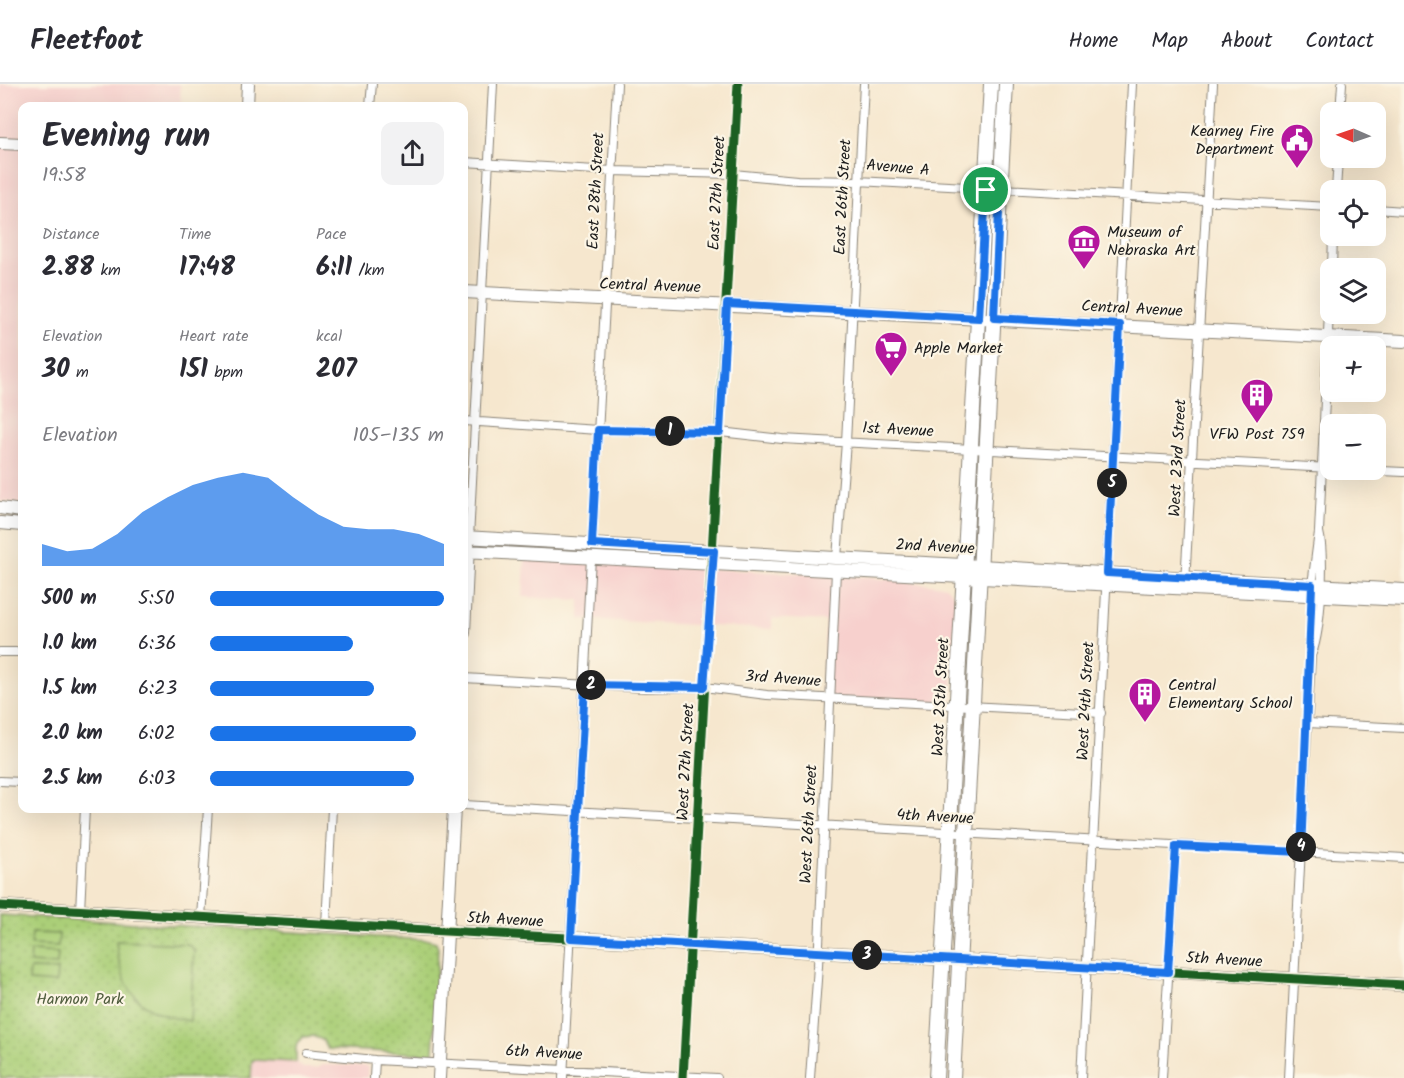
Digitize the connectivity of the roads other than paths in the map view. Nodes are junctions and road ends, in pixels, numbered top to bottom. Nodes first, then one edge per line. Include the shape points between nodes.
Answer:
1 (248, 84) edge
2 (372, 84) edge
3 (493, 84) edge
4 (617, 84) edge
5 (738, 84) edge
6 (864, 84) edge
7 (991, 84) edge
8 (1006, 84) edge
9 (1132, 84) edge
10 (1214, 84) edge
11 (1342, 84) edge
12 (247, 102) edge
13 (370, 102) edge
14 (1341, 102) edge
15 (0, 143) edge
16 (18, 144) edge
17 (468, 162) edge
18 (489, 162) junction
19 (612, 171) junction
20 (733, 174) junction
21 (858, 181) junction
22 (986, 190) junction
23 (1000, 191) junction
24 (1126, 197) junction
25 (1208, 201) junction
26 (1320, 207) edge
27 (1386, 210) edge
28 (1404, 211) edge
29 (468, 292) edge
30 (482, 292) junction
31 (605, 299) junction
32 (727, 304) junction
33 (852, 313) junction
34 (986, 318) junction
35 (1120, 325) junction
36 (1200, 329) junction
37 (1320, 336) edge
38 (1386, 340) edge
39 (1404, 341) edge
40 (468, 420) edge
41 (475, 421) junction
42 (598, 430) junction
43 (720, 432) junction
44 (846, 442) junction
45 (971, 449) junction
46 (986, 450) junction
47 (1113, 457) junction
48 (1193, 461) junction
49 (1320, 468) edge
50 (1386, 471) edge
51 (1404, 472) edge
52 (1324, 480) edge
53 (0, 508) edge
54 (18, 510) edge
55 (468, 511) edge
56 (0, 523) edge
57 (18, 525) edge
58 (468, 537) edge
59 (592, 544) junction
60 (468, 551) edge
61 (591, 557) junction
62 (713, 558) junction
63 (837, 564) junction
64 (964, 571) junction
65 (980, 572) junction
66 (1107, 579) junction
67 (1185, 583) junction
68 (1404, 590) edge
69 (1316, 591) junction
70 (1404, 600) edge
71 (0, 651) edge
72 (18, 652) edge
73 (468, 678) edge
74 (585, 685) junction
75 (704, 687) junction
76 (830, 698) junction
77 (957, 705) junction
78 (973, 705) junction
79 (1101, 713) junction
80 (1308, 723) junction
81 (1404, 728) edge
82 (0, 781) edge
83 (18, 782) edge
84 (468, 805) edge
85 (578, 812) junction
86 (85, 813) edge
87 (207, 813) edge
88 (332, 813) edge
89 (454, 813) edge
90 (698, 818) junction
91 (824, 825) junction
92 (950, 833) junction
93 (966, 834) junction
94 (1095, 841) junction
95 (1176, 846) junction
96 (1301, 852) junction
97 (1404, 858) edge
98 (0, 906) edge
99 (80, 911) junction
100 (201, 918) junction
101 (326, 925) junction
102 (447, 933) junction
103 (571, 938) junction
104 (692, 945) junction
105 (819, 952) junction
106 (942, 959) junction
107 (959, 960) junction
108 (1087, 967) junction
109 (1168, 972) junction
110 (1294, 979) junction
111 (1404, 985) edge
112 (306, 1053) dead end
113 (375, 1060) junction
114 (440, 1063) junction
115 (563, 1074) edge
116 (683, 1077) edge
117 (374, 1078) edge
118 (439, 1078) edge
119 (717, 1078) edge
120 (810, 1078) edge
121 (936, 1078) edge
122 (953, 1078) edge
123 (1081, 1078) edge
124 (1162, 1078) edge
125 (1289, 1078) edge

1 - 12 street
2 - 13 street
3 - 18 street
4 - 19 street, East 28th Street
5 - 20 street, East 27th Street
6 - 21 street, East 26th Street
7 - 22 main road
8 - 23 main road
9 - 24 street, West 24th Street
10 - 25 street, West 23rd Street
11 - 14 street
15 - 16 street
17 - 18 street, Avenue A
18 - 19 street, Avenue A
18 - 30 street
19 - 20 street, Avenue A
19 - 31 street, East 28th Street
20 - 21 street, Avenue A
20 - 32 street, East 27th Street
21 - 22 street, Avenue A
21 - 33 street, East 26th Street
22 - 23 street, Avenue A
22 - 34 main road
23 - 24 street, Avenue A
23 - 34 main road
24 - 25 street, Avenue A
24 - 35 street, West 24th Street
25 - 26 street, Avenue A
25 - 36 street, West 23rd Street
27 - 28 street
29 - 30 street, Central Avenue
30 - 31 street, Central Avenue
30 - 41 street
31 - 32 street, Central Avenue
31 - 42 street, East 28th Street
32 - 33 street, Central Avenue
32 - 43 street, West 27th Street
33 - 34 street, Central Avenue
33 - 44 street, West 26th Street
34 - 35 street, Central Avenue
34 - 45 main road, West 25th Street
34 - 46 main road, West 25th Street
35 - 36 street, Central Avenue
35 - 47 street, West 24th Street
36 - 37 street, Central Avenue
36 - 48 street, West 23rd Street
38 - 39 street, Central Avenue
40 - 41 street, 1st Avenue
41 - 42 street, 1st Avenue
41 - 55 street
42 - 43 street, 1st Avenue
42 - 59 street, East 28th Street
43 - 44 street, 1st Avenue
43 - 62 street, West 27th Street
44 - 45 street, 1st Avenue
44 - 63 street, West 26th Street
45 - 46 street, 1st Avenue
45 - 64 main road, West 25th Street
46 - 47 street, 1st Avenue
46 - 65 main road, West 25th Street
47 - 48 street, 1st Avenue
47 - 66 street, West 24th Street
48 - 49 street, 1st Avenue
48 - 67 street, West 23rd Street
50 - 51 street
52 - 69 street
53 - 54 street
56 - 57 street
58 - 59 street, 2nd Avenue
59 - 62 street, 2nd Avenue
60 - 61 street, 2nd Avenue
61 - 62 street, 2nd Avenue
61 - 74 street
62 - 63 street, 2nd Avenue
62 - 75 street, West 27th Street
63 - 64 street, 2nd Avenue
63 - 76 street, West 26th Street
64 - 65 street, 2nd Avenue
64 - 77 main road, West 25th Street
65 - 66 street, 2nd Avenue
65 - 78 main road, West 25th Street
66 - 67 street, 2nd Avenue
66 - 79 street, West 24th Street
67 - 69 street, 2nd Avenue
68 - 69 street, 2nd Avenue
69 - 70 street, 2nd Avenue
69 - 80 street
71 - 72 street
73 - 74 street, 3rd Avenue
74 - 75 street, 3rd Avenue
74 - 85 street
75 - 76 street, 3rd Avenue
75 - 90 street, West 27th Street
76 - 77 street, 3rd Avenue
76 - 91 street, West 26th Street
77 - 78 street, 3rd Avenue
77 - 92 main road, West 25th Street
78 - 79 street, 3rd Avenue
78 - 93 main road, West 25th Street
79 - 94 street, West 24th Street
80 - 81 street
80 - 96 street
82 - 83 street
84 - 85 street, 4th Avenue
85 - 90 street, 4th Avenue
85 - 103 street
86 - 99 street
87 - 100 street
88 - 101 street
89 - 102 street
90 - 91 street, 4th Avenue
90 - 104 street, West 27th Street
91 - 92 street, 4th Avenue
91 - 105 street, West 26th Street
92 - 93 street, 4th Avenue
92 - 106 main road, West 25th Street
93 - 94 street, 4th Avenue
93 - 107 main road, West 25th Street
94 - 95 street, 4th Avenue
94 - 108 street, West 24th Street
95 - 96 street, 4th Avenue
95 - 109 street
96 - 97 street, 4th Avenue
96 - 110 street
98 - 99 street, 5th Avenue
99 - 100 street, 5th Avenue
100 - 101 street, 5th Avenue
101 - 102 street, 5th Avenue
102 - 103 street, 5th Avenue
102 - 114 street
103 - 104 street, 5th Avenue
103 - 115 street
104 - 105 street, 5th Avenue
104 - 116 street, West 27th Street
105 - 106 street, 5th Avenue
105 - 120 street, West 26th Street
106 - 107 street, 5th Avenue
106 - 121 main road, West 25th Street
107 - 108 street, 5th Avenue
107 - 122 main road, West 25th Street
108 - 109 street, 5th Avenue
108 - 123 street, West 24th Street
109 - 110 street, 5th Avenue
109 - 124 street
110 - 111 street, 5th Avenue
110 - 125 street
112 - 113 street, 6th Avenue
113 - 114 street, 6th Avenue
113 - 117 street
114 - 115 street, 6th Avenue
114 - 118 street
115 - 116 street, 6th Avenue
116 - 119 street, 6th Avenue

